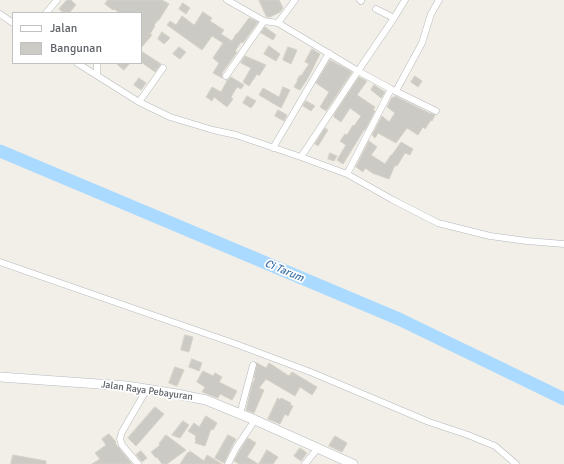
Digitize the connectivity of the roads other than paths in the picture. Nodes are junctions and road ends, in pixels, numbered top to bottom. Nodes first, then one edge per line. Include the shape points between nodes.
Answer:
1 (57, 0) edge
2 (228, 0) edge
3 (295, 0) edge
4 (405, 0) edge
5 (440, 0) edge
6 (376, 9) dead end
7 (47, 12) edge
8 (0, 14) edge
9 (394, 18) junction
10 (264, 21) junction
11 (12, 22) edge
12 (278, 23) junction
13 (329, 54) junction
14 (79, 64) edge
15 (97, 64) edge
16 (163, 68) dead end
17 (358, 71) junction
18 (97, 75) junction
19 (226, 76) dead end
20 (393, 90) junction
21 (139, 102) junction
22 (436, 111) dead end
23 (272, 148) junction
24 (301, 157) junction
25 (347, 174) junction
26 (564, 244) edge
27 (0, 262) edge
28 (253, 366) dead end
29 (0, 377) edge
30 (147, 390) junction
31 (240, 414) junction
32 (255, 420) junction
33 (318, 448) junction
34 (138, 464) edge
35 (228, 464) edge
36 (305, 464) edge
37 (353, 464) edge
38 (516, 464) edge

1 - 7 street
2 - 10 street
3 - 12 street
4 - 9 street
5 - 20 street via 431,14 422,43
6 - 9 street
8 - 11 street
9 - 17 street
10 - 12 street
10 - 19 street
12 - 13 street
13 - 17 street
13 - 23 street
14 - 18 street
15 - 18 street
16 - 21 street
17 - 20 street
17 - 24 street
18 - 21 street
20 - 22 street
20 - 25 street
21 - 23 street via 170,117
23 - 24 street
24 - 25 street
25 - 26 street via 438,223 490,236
27 - 38 street via 313,373 429,422 495,446
28 - 31 street
29 - 30 main road, Jalan Raya Pebayuran via 127,386
30 - 31 main road, Jalan Raya Pebayuran via 206,400
30 - 34 street via 120,439
31 - 32 main road, Jalan Raya Pebayuran
32 - 33 main road, Jalan Raya Pebayuran
32 - 35 street
33 - 36 street
33 - 37 main road, Jalan Raya Pebayuran

